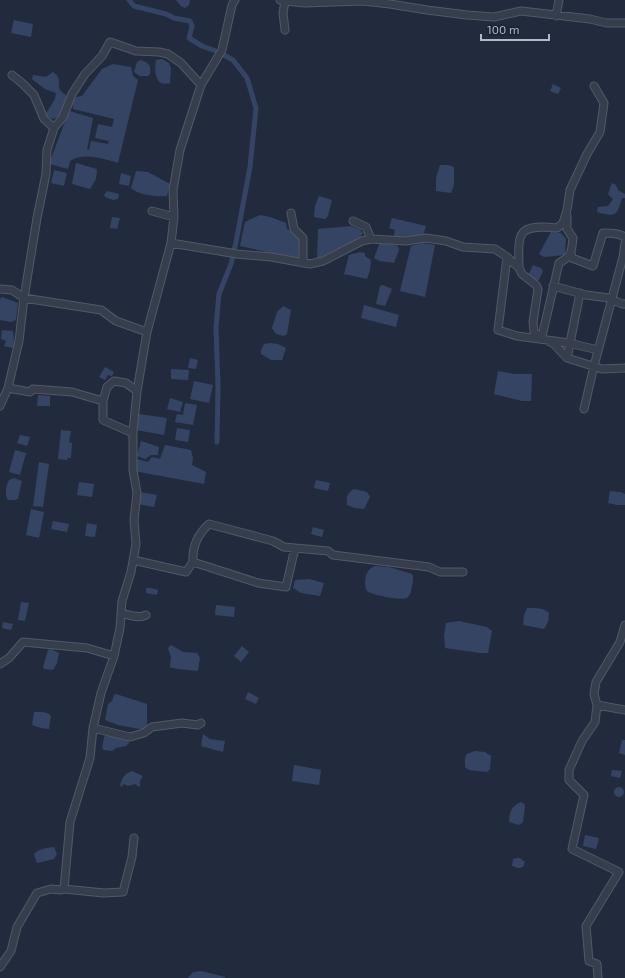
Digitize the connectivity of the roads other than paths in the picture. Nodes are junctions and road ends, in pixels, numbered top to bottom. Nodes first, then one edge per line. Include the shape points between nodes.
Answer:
1 (235, 0) edge
2 (559, 0) edge
3 (287, 1) edge
4 (556, 16) junction
5 (625, 23) edge
6 (285, 30) dead end
7 (12, 75) dead end
8 (202, 85) junction
9 (594, 86) dead end
10 (54, 128) junction
11 (567, 210) junction
12 (152, 211) dead end
13 (291, 213) dead end
14 (174, 217) junction
15 (353, 221) dead end
16 (625, 237) edge
17 (371, 239) junction
18 (171, 243) junction
19 (625, 243) edge
20 (571, 253) junction
21 (507, 257) junction
22 (303, 263) junction
23 (519, 268) junction
24 (553, 286) junction
25 (0, 289) edge
26 (580, 293) junction
27 (24, 298) junction
28 (611, 299) junction
29 (625, 304) edge
30 (146, 332) junction
31 (543, 339) junction
32 (569, 343) junction
33 (598, 350) junction
34 (567, 358) junction
35 (594, 366) junction
36 (625, 368) edge
37 (8, 388) junction
38 (137, 391) junction
39 (102, 401) junction
40 (0, 406) edge
41 (584, 409) dead end
42 (133, 432) junction
43 (295, 548) junction
44 (133, 560) junction
45 (193, 562) junction
46 (463, 572) dead end
47 (121, 613) junction
48 (146, 615) dead end
49 (625, 625) edge
50 (114, 656) junction
51 (0, 664) edge
52 (597, 705) junction
53 (625, 710) edge
54 (201, 723) dead end
55 (93, 728) junction
56 (134, 838) dead end
57 (64, 889) junction
58 (0, 967) edge
59 (598, 978) edge

1 - 8 street via 220,53
2 - 4 street
3 - 4 street via 363,1 494,17 521,12
3 - 6 street via 283,13
4 - 5 street
7 - 10 street via 34,95 44,119
8 - 10 street via 181,63 168,54 136,51 110,42 102,56 85,74 72,94 63,117
8 - 14 street via 180,150 173,190
9 - 11 street via 604,103 600,132 570,190
10 - 27 street via 47,150 46,174
11 - 20 street via 567,229 573,238
11 - 23 street via 563,223 557,228 532,227 524,230 519,240
12 - 14 street
13 - 22 street via 294,229 303,238
14 - 18 street
15 - 17 street via 366,226
16 - 20 street via 620,234 603,233 593,266 572,258
17 - 21 street via 406,241 426,238 463,247 495,249
17 - 22 street via 323,261
18 - 22 street
18 - 30 street
19 - 28 street
20 - 24 street via 559,263
21 - 23 street
21 - 31 street via 498,330 516,336
23 - 31 street via 538,288 533,322 534,332
24 - 26 street
24 - 31 street
25 - 27 street via 12,290
26 - 28 street
26 - 32 street
27 - 30 street via 101,310 116,321
27 - 37 street via 19,341
28 - 29 street
28 - 33 street
30 - 38 street
31 - 32 street
31 - 34 street via 553,343
32 - 33 street
32 - 34 street
33 - 35 street
34 - 35 street
35 - 36 street via 602,369
35 - 41 street
37 - 39 street via 30,392 33,389 72,392
37 - 40 street
38 - 39 street via 126,383 114,381 106,388
38 - 42 street
39 - 42 street via 103,420
42 - 44 street via 132,470 137,492 134,520 136,544
43 - 45 street via 209,524 201,531 193,551
43 - 45 street via 286,587 258,583
43 - 46 street via 429,567 440,572
44 - 45 street via 186,572
44 - 47 street
47 - 48 street via 144,617
47 - 50 street
49 - 52 street via 620,642 596,682 594,694
50 - 51 street via 87,648 23,642
50 - 55 street via 101,693
52 - 53 street
52 - 59 street via 595,722 582,741 569,770 569,780 584,795 572,849 619,872 586,926 589,961 598,964
54 - 55 street via 152,727 144,733 130,737
55 - 57 street via 90,758 70,822
56 - 57 street via 123,892
57 - 58 street via 51,889 37,894 17,927 11,951

